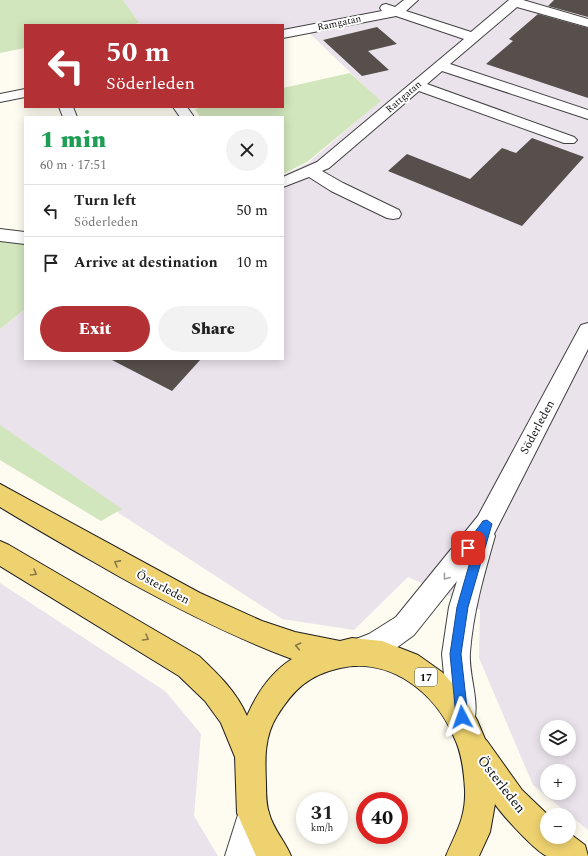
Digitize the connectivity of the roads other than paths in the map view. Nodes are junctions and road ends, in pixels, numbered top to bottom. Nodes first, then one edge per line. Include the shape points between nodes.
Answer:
1 (412, 0) edge
2 (515, 1) edge
3 (376, 3) dead end
4 (396, 12) junction
5 (588, 23) edge
6 (284, 34) edge
7 (472, 37) junction
8 (439, 66) junction
9 (416, 85) junction
10 (24, 92) edge
11 (0, 98) edge
12 (588, 115) edge
13 (569, 140) dead end
14 (310, 171) junction
15 (284, 182) edge
16 (393, 214) dead end
17 (0, 235) edge
18 (24, 238) edge
19 (587, 335) edge
20 (0, 494) edge
21 (487, 524) junction
22 (0, 553) edge
23 (349, 652) junction
24 (462, 717) junction
25 (475, 749) junction
26 (249, 754) junction
27 (253, 813) junction
28 (540, 829) edge
29 (558, 844) edge
30 (240, 856) edge
31 (274, 856) edge
32 (462, 856) edge
33 (574, 856) edge

1 - 4 street
2 - 5 street
2 - 7 street, Rattgatan
3 - 4 street, Ramgatan
4 - 6 street, Ramgatan via 353,18
4 - 7 street, Ramgatan
7 - 8 street, Rattgatan
8 - 9 street, Rattgatan
8 - 12 street
9 - 13 street
9 - 14 street, Rattgatan via 323,165
10 - 11 street
14 - 15 street, Rattgatan
14 - 16 street
17 - 18 street
19 - 21 street, Söderleden
23 -> 20 main road, Österleden / 17 via 295,646 191,602 50,525
21 -> 23 street, Söderleden via 406,626 378,644
21 - 24 street, Söderleden via 462,607 456,654
22 -> 26 main road via 189,666 215,691 231,713
23 - 24 main road, 17 via 390,656 418,669 442,690
23 - 26 main road via 306,665 279,687 260,717
24 - 25 main road, 17
25 - 28 main road, Österleden / 17 via 511,801
25 - 32 main road, 17 via 480,790 474,832
26 - 27 main road
27 - 30 street
27 - 31 main road
29 - 33 main road, Österleden / 17

